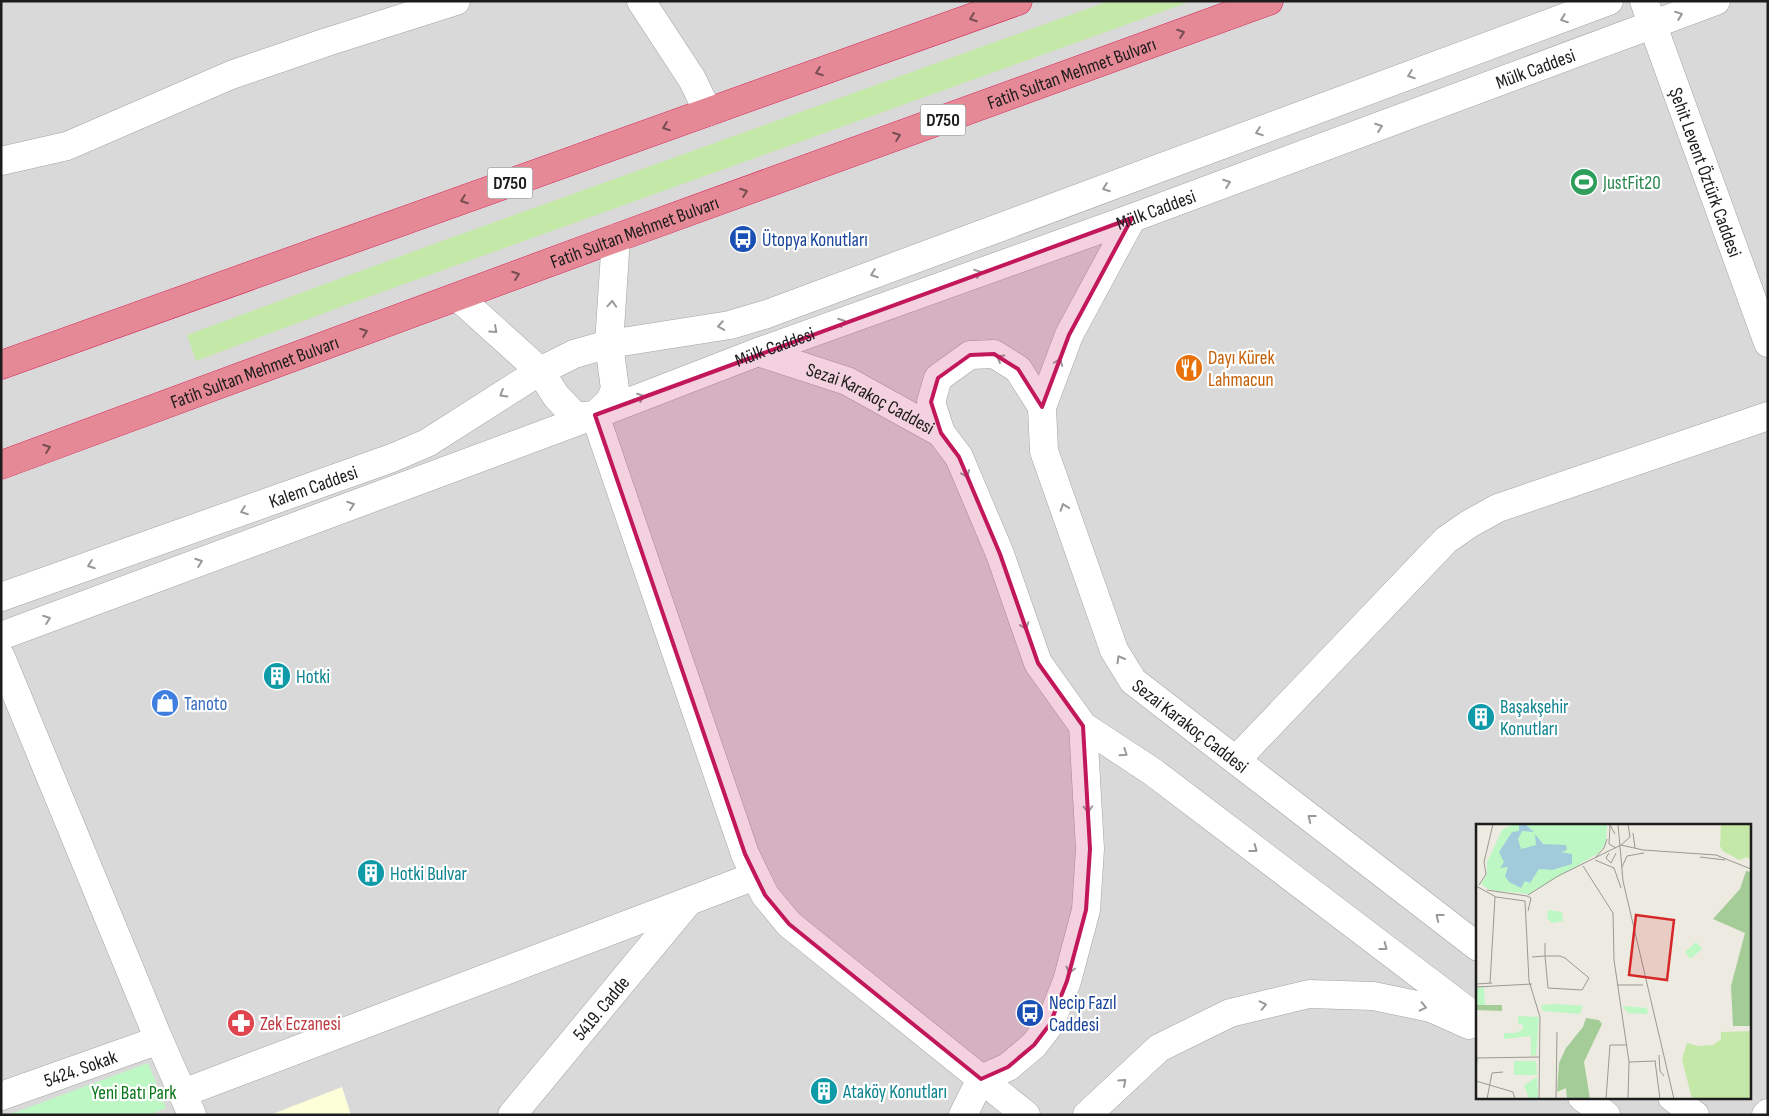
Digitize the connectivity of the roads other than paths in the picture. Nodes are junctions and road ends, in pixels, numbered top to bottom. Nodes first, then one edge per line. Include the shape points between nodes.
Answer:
1 (456, 1) edge
2 (641, 1) edge
3 (1018, 1) edge
4 (1269, 1) edge
5 (1609, 1) edge
6 (1716, 1) edge
7 (1649, 13) edge
8 (708, 112) junction
9 (1, 161) edge
10 (1132, 218) junction
11 (616, 238) junction
12 (458, 297) junction
13 (1768, 343) edge
14 (609, 344) junction
15 (758, 352) junction
16 (1, 365) edge
17 (540, 371) junction
18 (1042, 407) junction
19 (595, 415) junction
20 (1768, 416) edge
21 (941, 433) junction
22 (1, 465) edge
23 (1, 597) edge
24 (1, 636) edge
25 (1, 657) edge
26 (1083, 726) junction
27 (1236, 760) junction
28 (755, 876) junction
29 (689, 901) junction
30 (1476, 945) edge
31 (1476, 1017) edge
32 (1476, 1028) edge
33 (160, 1040) junction
34 (981, 1078) junction
35 (1, 1096) edge
36 (1583, 1098) edge
37 (1673, 1098) edge
38 (187, 1104) edge
39 (512, 1115) edge
40 (963, 1115) edge
41 (1026, 1115) edge
42 (1086, 1115) edge
43 (1606, 1115) edge
44 (1695, 1115) edge

1 - 9 street via 232,75 67,146
2 - 8 street via 692,79
3 -> 8 highway, D750
11 -> 4 highway, Fatih Sultan Mehmet Bulvarı / D750
5 -> 14 street, Mülk Caddesi via 767,314 730,325
7 -> 6 street, Mülk Caddesi
10 -> 7 street, Mülk Caddesi
7 - 13 street, Şehit Levent Öztürk Caddesi
8 -> 16 highway, D750
15 -> 10 street, Mülk Caddesi
18 -> 10 street, Sezai Karakoç Caddesi via 1069,335
12 -> 11 highway, Fatih Sultan Mehmet Bulvarı / D750
14 -> 11 street
12 -> 17 street
22 -> 12 highway, Fatih Sultan Mehmet Bulvarı / D750
14 - 17 street, Kalem Caddesi via 574,354
14 - 19 street via 615,389 610,402
19 -> 15 street, Mülk Caddesi
15 - 21 street, Sezai Karakoç Caddesi via 847,380
17 - 19 street via 556,396 576,417
17 -> 23 street, Kalem Caddesi via 427,443 392,458
18 -> 21 street, Sezai Karakoç Caddesi via 1018,370 994,354 970,355 938,378 931,402
27 -> 18 street, Sezai Karakoç Caddesi via 1132,682 1114,650 1044,451
24 -> 19 street, Kalem Caddesi
19 - 28 street
20 - 27 street via 1498,508 1469,524 1446,540
21 -> 26 street via 959,457 1000,554 1038,663
25 - 33 street
26 -> 31 street via 1153,772
26 -> 34 street via 1090,849 1086,910 1067,981 1050,1024 1034,1045 1008,1067
30 -> 27 street, Sezai Karakoç Caddesi
28 - 29 street
28 - 34 street via 765,895 789,924
29 - 38 street
29 - 39 street, 5419. Cadde
42 -> 32 street via 1159,1048 1230,1013 1309,994 1373,996 1430,1008
33 - 35 street, 5424. Sokak
33 - 38 street
34 - 40 street
34 - 41 street
36 - 43 street
37 - 44 street

